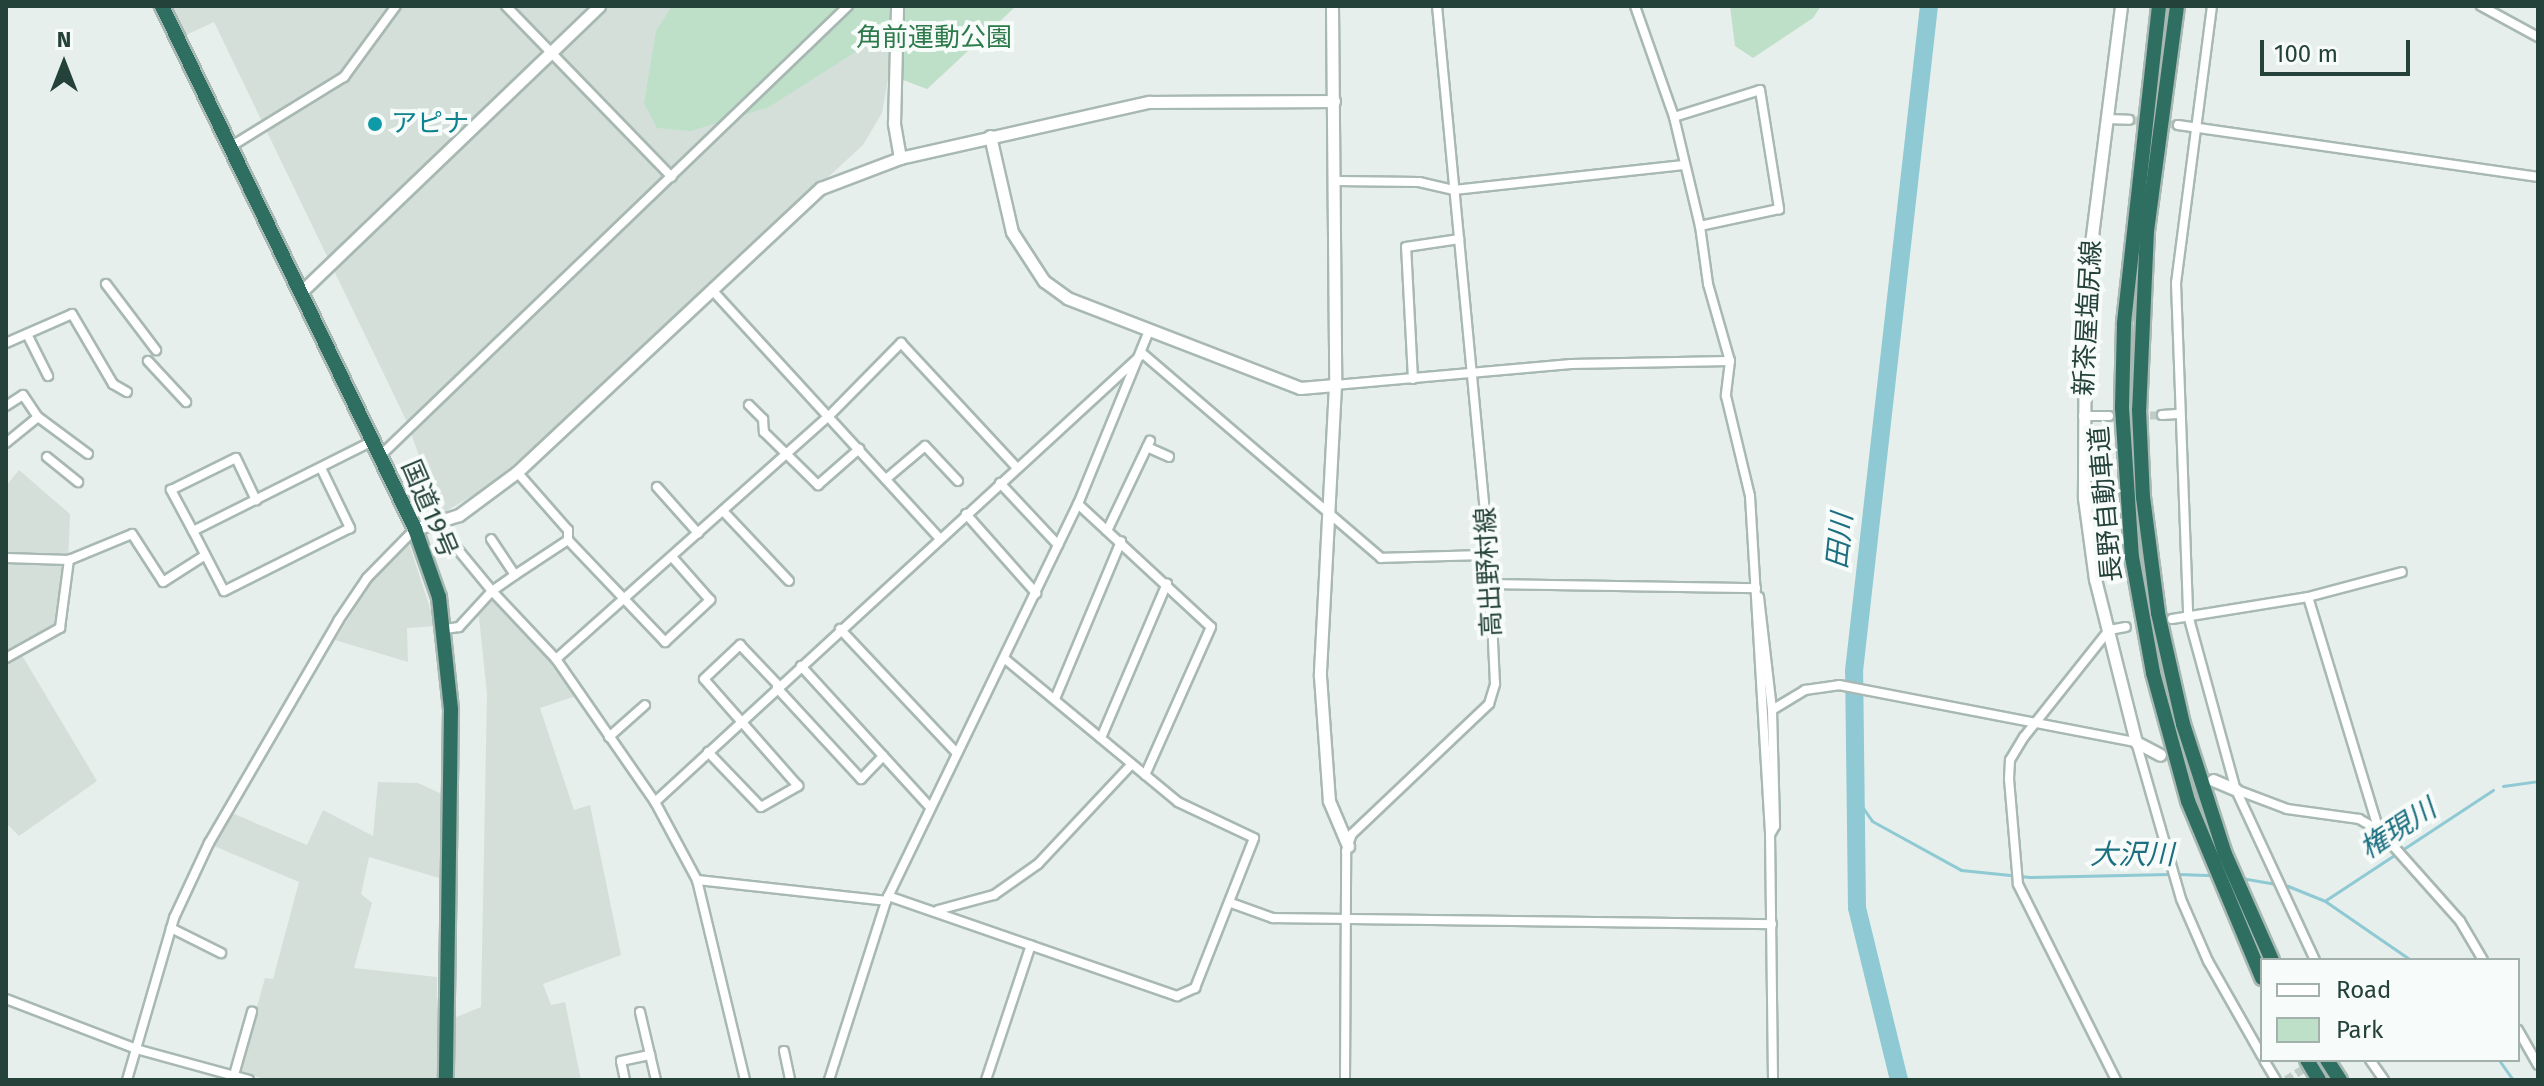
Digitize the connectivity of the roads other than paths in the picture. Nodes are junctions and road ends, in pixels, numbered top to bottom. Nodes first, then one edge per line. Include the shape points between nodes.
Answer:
1 (162, 6) edge
2 (396, 6) edge
3 (506, 6) edge
4 (599, 6) edge
5 (848, 6) edge
6 (897, 6) edge
7 (1332, 6) edge
8 (1437, 6) edge
9 (1635, 6) edge
10 (2121, 6) edge
11 (2159, 6) edge
12 (2177, 6) edge
13 (2212, 6) edge
14 (2481, 6) edge
15 (2538, 37) edge
16 (551, 52) junction
17 (1334, 101) junction
18 (1674, 117) junction
19 (2106, 119) junction
20 (2129, 120) tunnel mouth
21 (2178, 125) tunnel mouth
22 (2195, 125) junction
23 (990, 136) junction
24 (230, 147) junction
25 (900, 158) junction
26 (1684, 165) junction
27 (672, 177) junction
28 (2538, 177) edge
29 (1337, 181) junction
30 (1454, 190) junction
31 (1700, 226) junction
32 (1459, 239) junction
33 (106, 284) dead end
34 (122, 286) dead end
35 (713, 291) junction
36 (301, 292) junction
37 (113, 293) junction
38 (1149, 331) junction
39 (27, 334) junction
40 (6, 343) edge
41 (156, 350) dead end
42 (1142, 353) junction
43 (148, 361) dead end
44 (1730, 361) junction
45 (1473, 373) junction
46 (48, 376) dead end
47 (1413, 379) junction
48 (1335, 385) junction
49 (127, 392) dead end
50 (186, 402) dead end
51 (749, 405) dead end
52 (6, 406) edge
53 (2177, 414) junction
54 (2162, 415) tunnel mouth
55 (829, 416) junction
56 (2083, 416) junction
57 (2109, 416) dead end
58 (38, 417) junction
59 (373, 441) junction
60 (6, 443) edge
61 (859, 449) junction
62 (88, 454) dead end
63 (786, 455) junction
64 (380, 456) junction
65 (47, 457) dead end
66 (1169, 457) dead end
67 (321, 468) junction
68 (1017, 468) junction
69 (517, 472) junction
70 (886, 479) junction
71 (958, 481) dead end
72 (78, 482) dead end
73 (1000, 483) junction
74 (657, 487) dead end
75 (256, 500) junction
76 (1078, 504) junction
77 (723, 511) junction
78 (1328, 513) junction
79 (966, 514) junction
80 (436, 523) junction
81 (415, 529) junction
82 (1107, 530) junction
83 (193, 531) junction
84 (698, 533) junction
85 (939, 538) junction
86 (491, 539) dead end
87 (568, 540) junction
88 (1121, 541) junction
89 (1058, 545) junction
90 (1489, 555) junction
91 (204, 556) junction
92 (6, 558) edge
93 (673, 558) junction
94 (69, 560) junction
95 (2402, 572) dead end
96 (515, 575) junction
97 (789, 581) dead end
98 (1167, 583) junction
99 (1491, 584) junction
100 (1756, 588) junction
101 (492, 591) junction
102 (1036, 593) junction
103 (2308, 597) junction
104 (625, 600) junction
105 (2188, 615) junction
106 (2172, 619) dead end
107 (2126, 627) dead end
108 (445, 629) junction
109 (840, 629) junction
110 (2109, 630) junction
111 (6, 658) edge
112 (556, 659) junction
113 (1005, 659) junction
114 (801, 666) junction
115 (778, 687) junction
116 (1055, 699) junction
117 (645, 705) dead end
118 (1772, 710) junction
119 (742, 722) junction
120 (2037, 724) junction
121 (609, 737) junction
122 (1101, 738) junction
123 (2136, 742) junction
124 (708, 752) junction
125 (957, 753) junction
126 (2160, 755) dead end
127 (883, 756) junction
128 (1132, 764) junction
129 (1145, 775) junction
130 (2213, 780) dead end
131 (2236, 790) junction
132 (655, 802) junction
133 (929, 806) junction
134 (2379, 830) junction
135 (1770, 833) junction
136 (1348, 846) junction
137 (697, 880) junction
138 (887, 899) junction
139 (1231, 903) junction
140 (937, 911) junction
141 (1345, 919) junction
142 (1772, 924) junction
143 (171, 928) junction
144 (1031, 945) junction
145 (221, 953) dead end
146 (2482, 957) edge
147 (2271, 958) edge
148 (2314, 958) edge
149 (2260, 974) edge
150 (6, 999) edge
151 (252, 1012) dead end
152 (640, 1012) dead end
153 (2520, 1034) edge
154 (136, 1049) junction
155 (784, 1051) dead end
156 (2260, 1053) edge
157 (650, 1055) junction
158 (2265, 1062) edge
159 (2308, 1062) edge
160 (2328, 1062) edge
161 (2371, 1062) edge
162 (2538, 1065) edge
163 (234, 1075) junction
164 (127, 1080) edge
165 (249, 1080) edge
166 (446, 1080) edge
167 (625, 1080) edge
168 (656, 1080) edge
169 (745, 1080) edge
170 (790, 1080) edge
171 (829, 1080) edge
172 (986, 1080) edge
173 (1345, 1080) edge
174 (1773, 1080) edge
175 (2116, 1080) edge
176 (2276, 1080) edge
177 (2319, 1080) edge
178 (2340, 1080) edge
179 (2384, 1080) edge

1 - 24 highway, 国道19号
2 - 24 street via 344,77
3 - 16 street
4 - 16 street
5 - 27 street
6 - 25 street via 894,123
7 - 17 street
8 - 30 street, 高出野村線
9 - 18 street
10 - 19 street, 新茶屋塩尻線
11 - 149 highway, 長野自動車道 via 2125,309 2126,497 2153,673 2206,851
12 - 147 highway, 長野自動車道 via 2146,244 2139,410 2143,497 2170,670 2225,854
13 - 22 street
14 - 15 street
16 - 27 street
16 - 36 street
17 - 23 street via 1149,102
17 - 29 street
18 - 26 street
18 - 31 street via 1760,90 1779,209
19 - 20 street
19 - 56 street, 新茶屋塩尻線 via 2085,289
21 - 22 street
22 - 28 street
22 - 53 street via 2177,244
23 - 25 street
23 - 38 street via 1012,232 1044,281 1067,298
24 - 36 highway, 国道19号
25 - 35 street via 821,188
26 - 30 street
26 - 31 street
27 - 64 street
29 - 30 street via 1419,182
29 - 48 street
30 - 32 street, 高出野村線
31 - 44 street via 1708,284
32 - 45 street, 高出野村線
32 - 47 street via 1406,247
33 - 37 street
34 - 37 street
35 - 55 street
35 - 69 street
36 - 59 highway, 国道19号
37 - 41 street
38 - 42 street
38 - 48 street via 1300,388
39 - 40 street
39 - 46 street
39 - 49 street via 72,314 113,384
42 - 68 street
42 - 76 street
42 - 78 street
43 - 50 street
44 - 45 street via 1571,364
44 - 100 street via 1726,396 1750,496
45 - 47 street
45 - 90 street, 高出野村線
47 - 48 street
48 - 78 street
51 - 63 street via 763,419 764,432
52 - 58 street via 23,395
53 - 54 street
53 - 105 street
55 - 61 street
55 - 63 street
55 - 68 street via 901,343
56 - 57 street
56 - 110 street, 新茶屋塩尻線 via 2084,498 2095,579
58 - 60 street
58 - 62 street
59 - 64 highway, 国道19号
59 - 67 street
61 - 63 street via 818,485
61 - 70 street
63 - 77 street
64 - 81 highway, 国道19号
65 - 72 street
66 - 82 street via 1148,444
67 - 75 street
67 - 91 street via 350,528 224,591
68 - 73 street
69 - 80 street via 459,515
69 - 87 street via 568,530
70 - 71 street via 925,446
70 - 85 street
73 - 79 street
73 - 89 street
74 - 84 street
75 - 83 street
75 - 83 street via 236,458 171,490
76 - 82 street
76 - 89 street
77 - 84 street
77 - 97 street
78 - 90 street via 1381,558
78 - 136 street via 1320,676 1329,801
79 - 85 street
79 - 102 street
80 - 81 street
80 - 101 street
81 - 108 highway, 国道19号
81 - 143 street via 367,578 338,621 209,843
82 - 88 street
83 - 91 street
84 - 93 street
85 - 109 street
86 - 96 street
87 - 96 street
87 - 104 street
88 - 98 street
88 - 116 street
89 - 102 street
90 - 99 street, 高出野村線
91 - 94 street via 163,582 132,534
92 - 94 street
93 - 104 street
93 - 104 street via 710,600 665,642
94 - 111 street via 60,628
95 - 103 street
96 - 101 street
98 - 122 street
98 - 129 street via 1211,627
99 - 100 street
99 - 136 street, 高出野村線 via 1495,684 1489,704 1352,834
100 - 118 street
100 - 135 street
101 - 108 street via 459,627
101 - 112 street
102 - 113 street
103 - 105 street
103 - 134 street
104 - 112 street
105 - 106 street
105 - 131 street
107 - 110 street
108 - 166 highway, 国道19号 via 451,710
109 - 114 street
109 - 125 street
110 - 120 street
110 - 123 street, 新茶屋塩尻線
112 - 121 street
113 - 116 street
113 - 125 street
114 - 115 street
114 - 127 street
115 - 119 street
115 - 119 street via 740,645 704,679
115 - 127 street via 861,779
116 - 122 street
117 - 121 street
118 - 120 street via 1805,690 1839,685 1887,690
118 - 135 street via 1775,826
119 - 124 street
119 - 124 street via 798,786 761,807
120 - 123 street
120 - 175 street via 2010,760 2018,884
121 - 132 street
122 - 128 street
123 - 126 street
123 - 156 street via 2176,880 2208,961
124 - 132 street
125 - 133 street
127 - 133 street
128 - 129 street
128 - 140 street via 1038,864 994,895
129 - 139 street via 1178,802 1254,838
130 - 131 street
131 - 134 street via 2287,809 2359,819
131 - 148 street
132 - 137 street
133 - 138 street
134 - 146 street via 2460,921
135 - 142 street
136 - 141 street
137 - 138 street
137 - 169 street
138 - 140 street
138 - 171 street
139 - 141 street via 1273,918
139 - 144 street via 1195,988 1184,996
140 - 144 street
141 - 142 street
141 - 173 street
142 - 174 street
143 - 145 street
143 - 154 street
144 - 172 street
150 - 154 street
151 - 163 street
152 - 157 street
153 - 162 street
154 - 163 street
154 - 164 street
155 - 170 street
157 - 167 street via 621,1061
157 - 168 street
158 - 176 street
159 - 177 highway
160 - 178 highway
161 - 179 street
163 - 165 street

